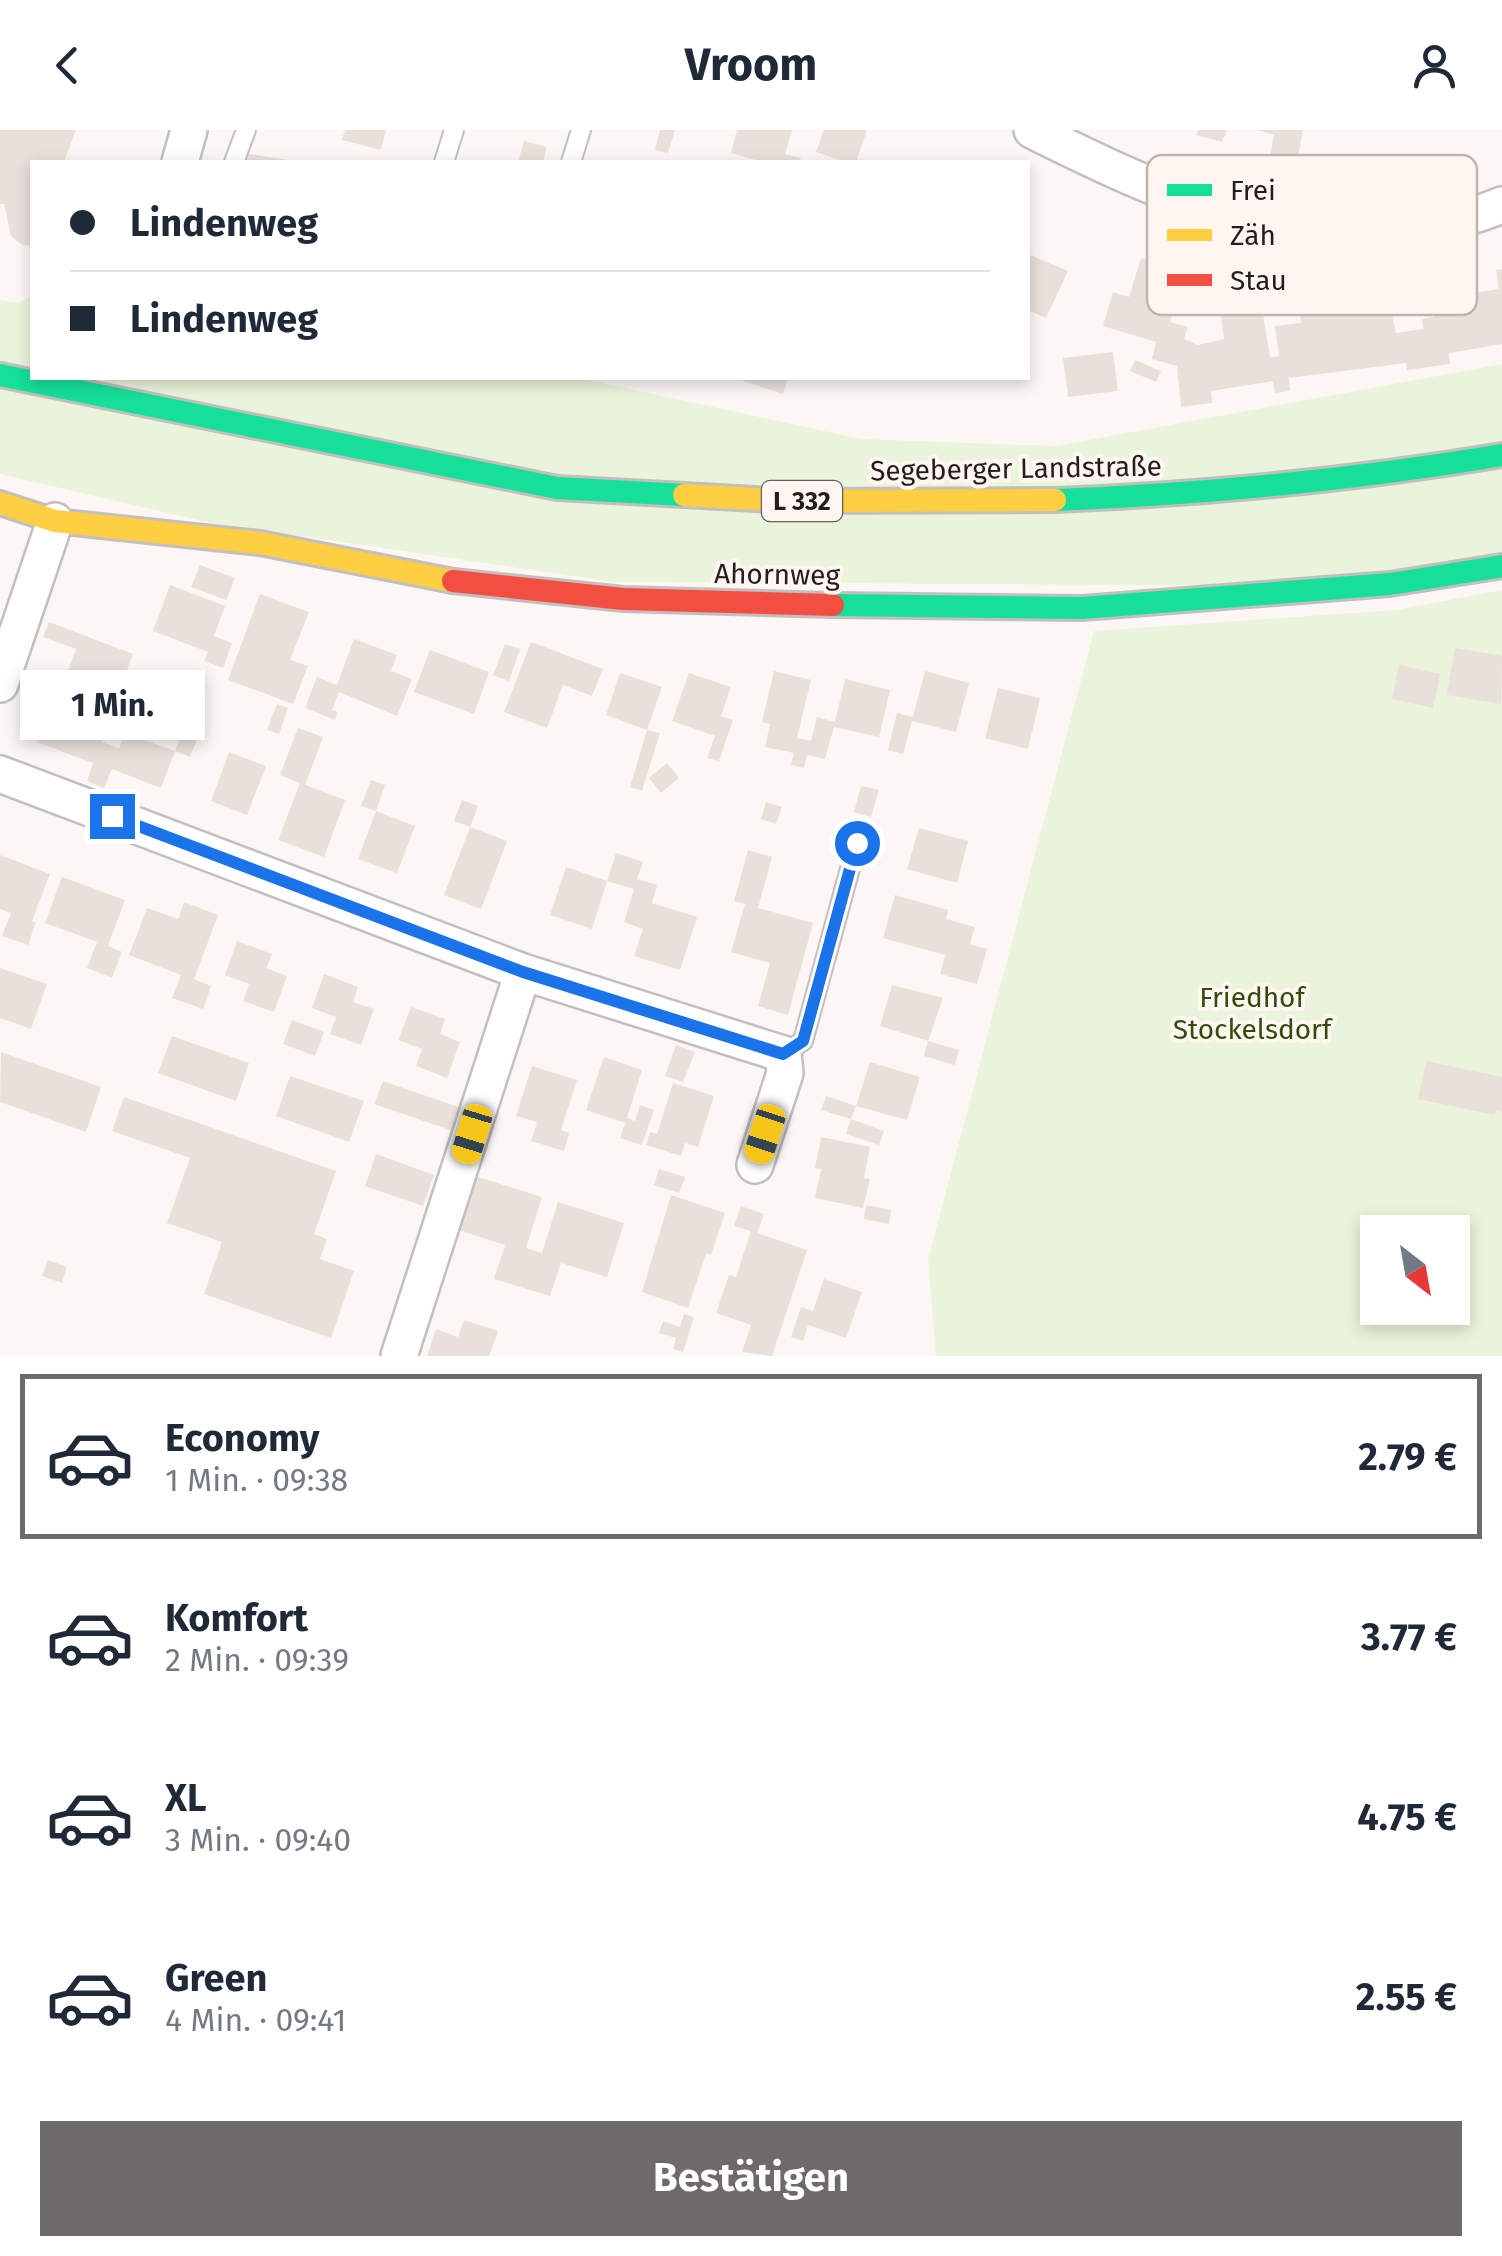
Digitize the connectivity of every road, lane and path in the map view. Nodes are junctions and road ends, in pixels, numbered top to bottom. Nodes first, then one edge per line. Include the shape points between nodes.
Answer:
1 (190, 130) edge
2 (246, 130) edge
3 (454, 130) edge
4 (581, 130) edge
5 (1032, 130) edge
6 (181, 160) edge
7 (235, 160) edge
8 (445, 160) edge
9 (572, 160) edge
10 (1147, 185) edge
11 (1502, 205) edge
12 (1477, 212) edge
13 (0, 375) edge
14 (30, 378) edge
15 (43, 380) edge
16 (112, 388) edge
17 (1502, 455) edge
18 (0, 503) edge
19 (55, 521) junction
20 (1502, 566) edge
21 (0, 684) edge
22 (0, 774) edge
23 (857, 843) dead end
24 (523, 972) junction
25 (783, 1054) junction
26 (755, 1165) dead end
27 (399, 1356) edge

1 - 6 street
2 - 7 lane
3 - 8 lane
4 - 9 lane
5 - 10 street
11 - 12 street
13 - 14 main road, Segeberger Landstraße / L 332
15 - 16 main road, Segeberger Landstraße / L 332
16 - 17 main road, Segeberger Landstraße / L 332 via 557,488 792,502 1199,494
18 - 19 main road, Ahornweg
19 - 20 main road, Ahornweg via 260,543 446,580 623,599 783,606 1101,607 1254,598
19 - 21 street
22 - 24 street
23 - 25 lane via 803,1041
24 - 25 street
24 - 27 street
25 - 26 street via 785,1073

